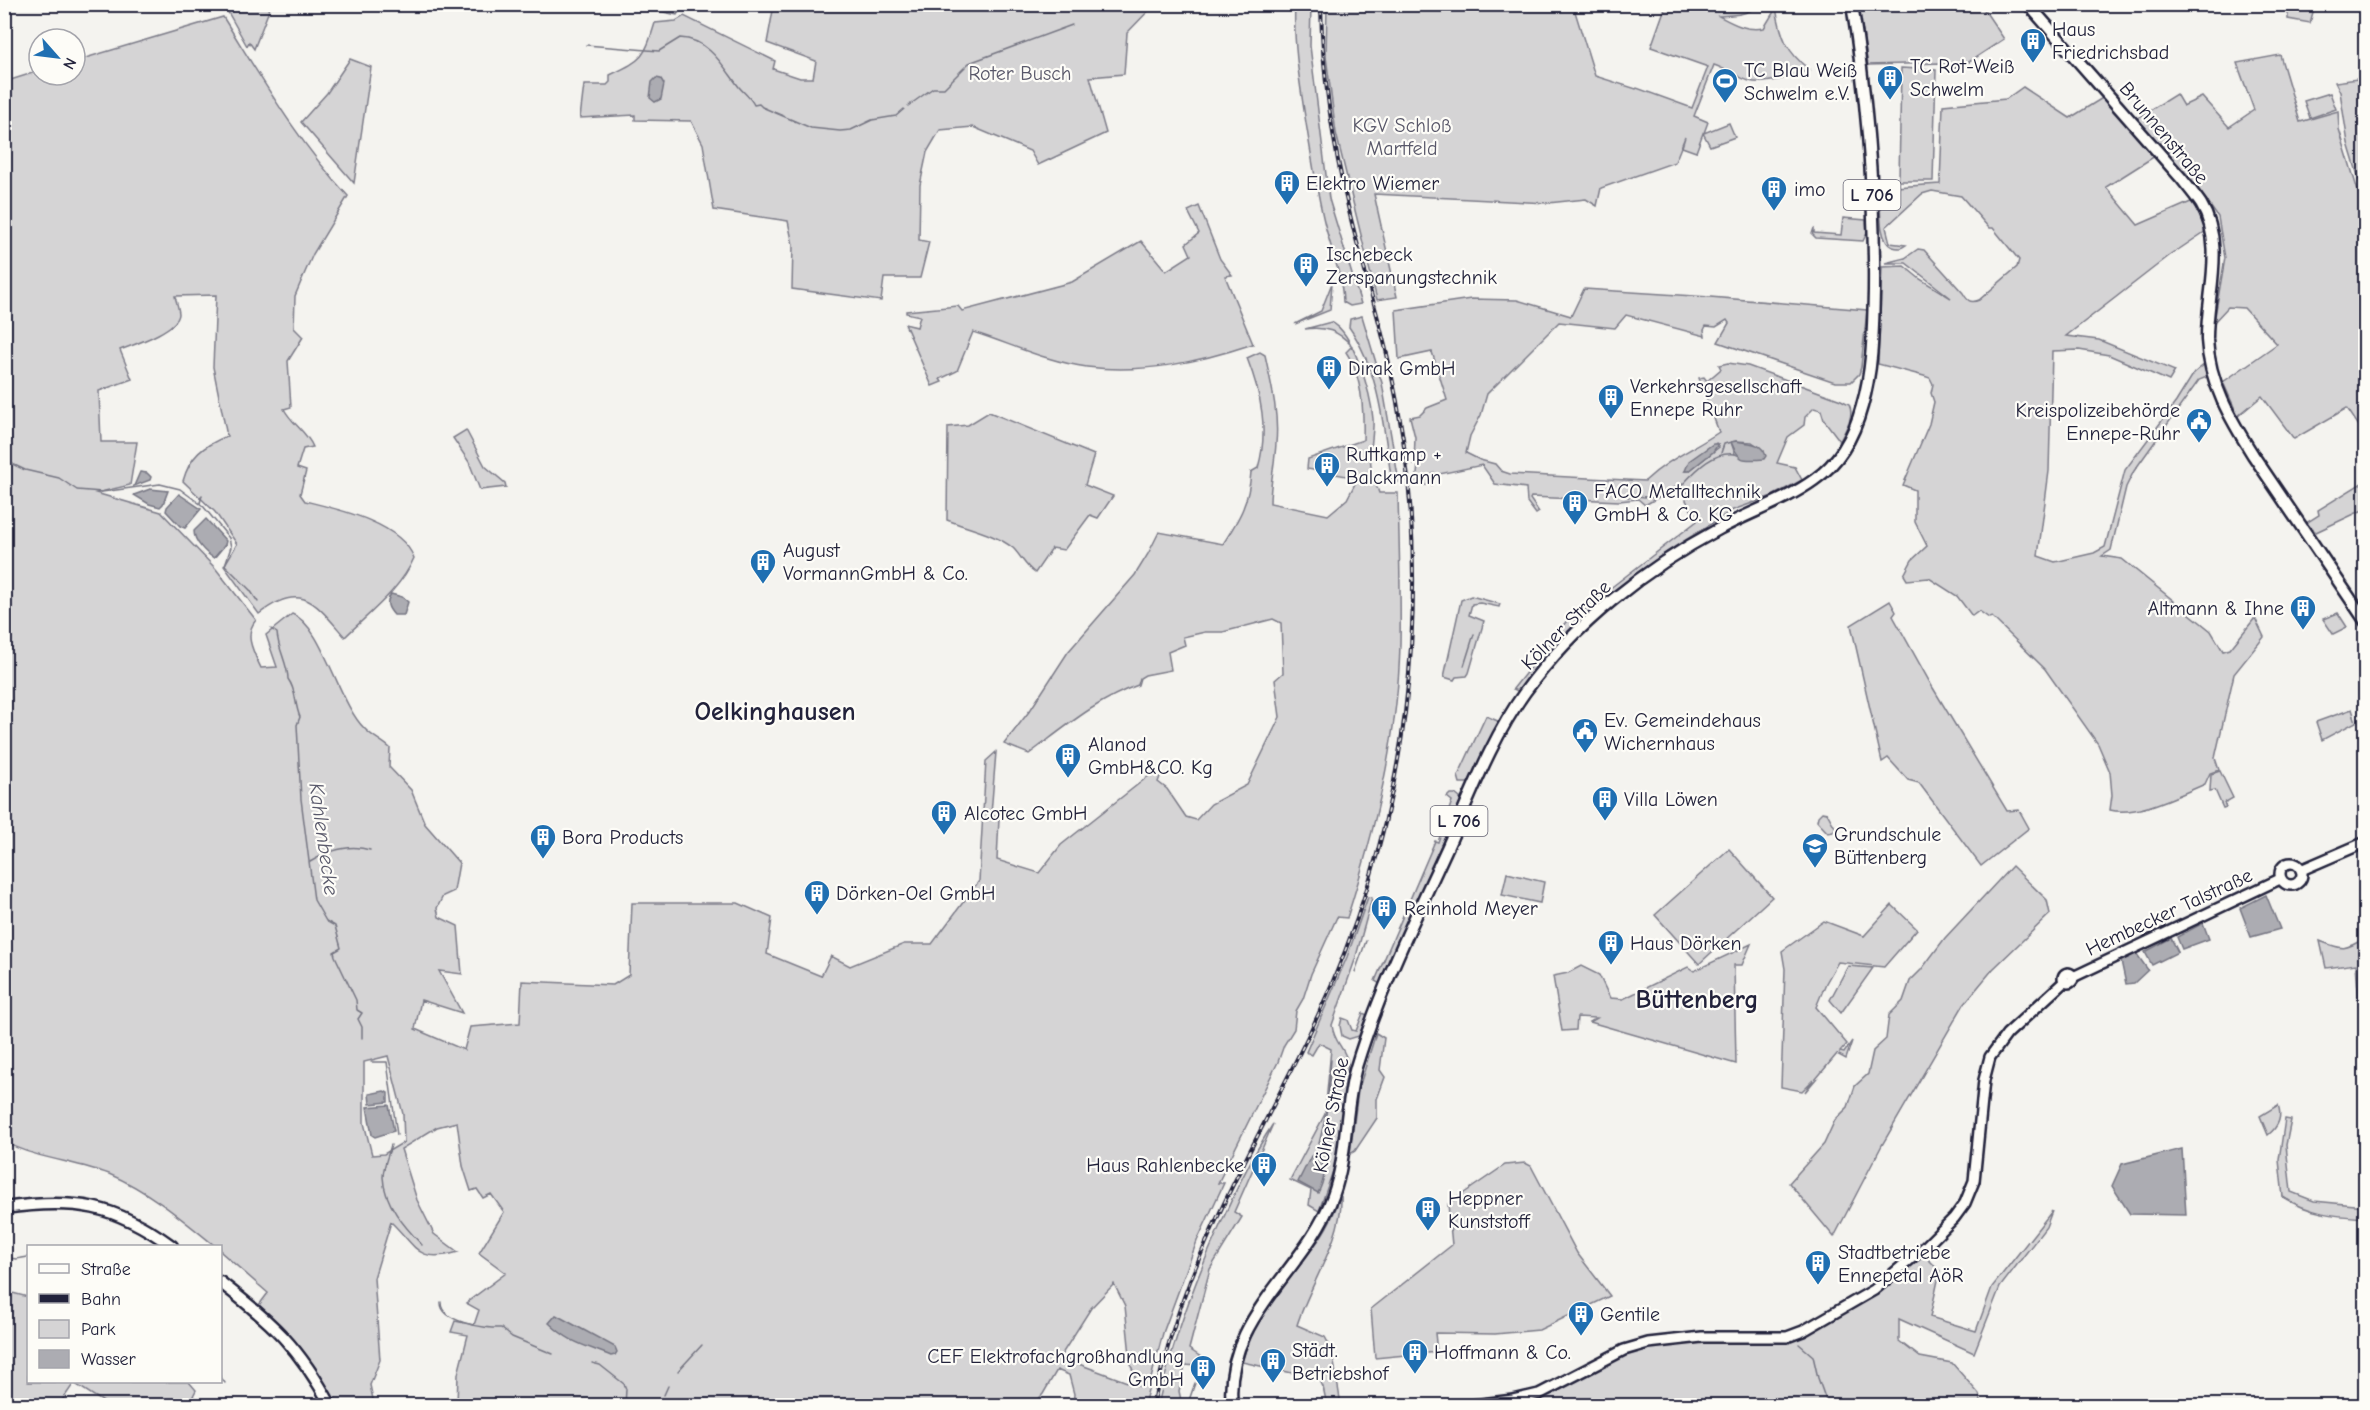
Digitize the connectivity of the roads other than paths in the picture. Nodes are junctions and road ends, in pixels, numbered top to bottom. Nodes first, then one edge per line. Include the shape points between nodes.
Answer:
1 (1852, 4) edge
2 (2028, 4) edge
3 (2366, 622) edge
4 (2366, 842) edge
5 (2301, 870) junction
6 (2280, 879) junction
7 (4, 1208) edge
8 (171, 1245) edge
9 (222, 1284) edge
10 (1231, 1403) edge
11 (331, 1406) edge
12 (1465, 1406) edge

1 - 10 main road, Kölner Straße / L 706 via 1868,133 1874,308 1867,388 1849,441 1833,464 1805,486 1715,531 1644,576 1564,646 1519,701 1486,762 1369,1030 1354,1077 1341,1166 1331,1202 1311,1240 1259,1306 1244,1334 1234,1363
2 - 3 main road, Brunnenstraße via 2201,205 2211,238 2213,274 2207,340 2218,390 2247,446
4 - 5 street, Hembecker Talstraße
5 - 6 street, Hembecker Talstraße via 2296,864 2286,864
5 - 6 street, Hembecker Talstraße via 2302,878 2295,885 2286,885
6 - 12 street, Hembecker Talstraße via 2069,979 2007,1034 1990,1058 1984,1080 1974,1181 1965,1203 1940,1233 1874,1290 1787,1337 1702,1336 1648,1342 1624,1350 1539,1394
7 - 8 main road via 57,1204 106,1210 138,1223
9 - 11 main road via 290,1342

